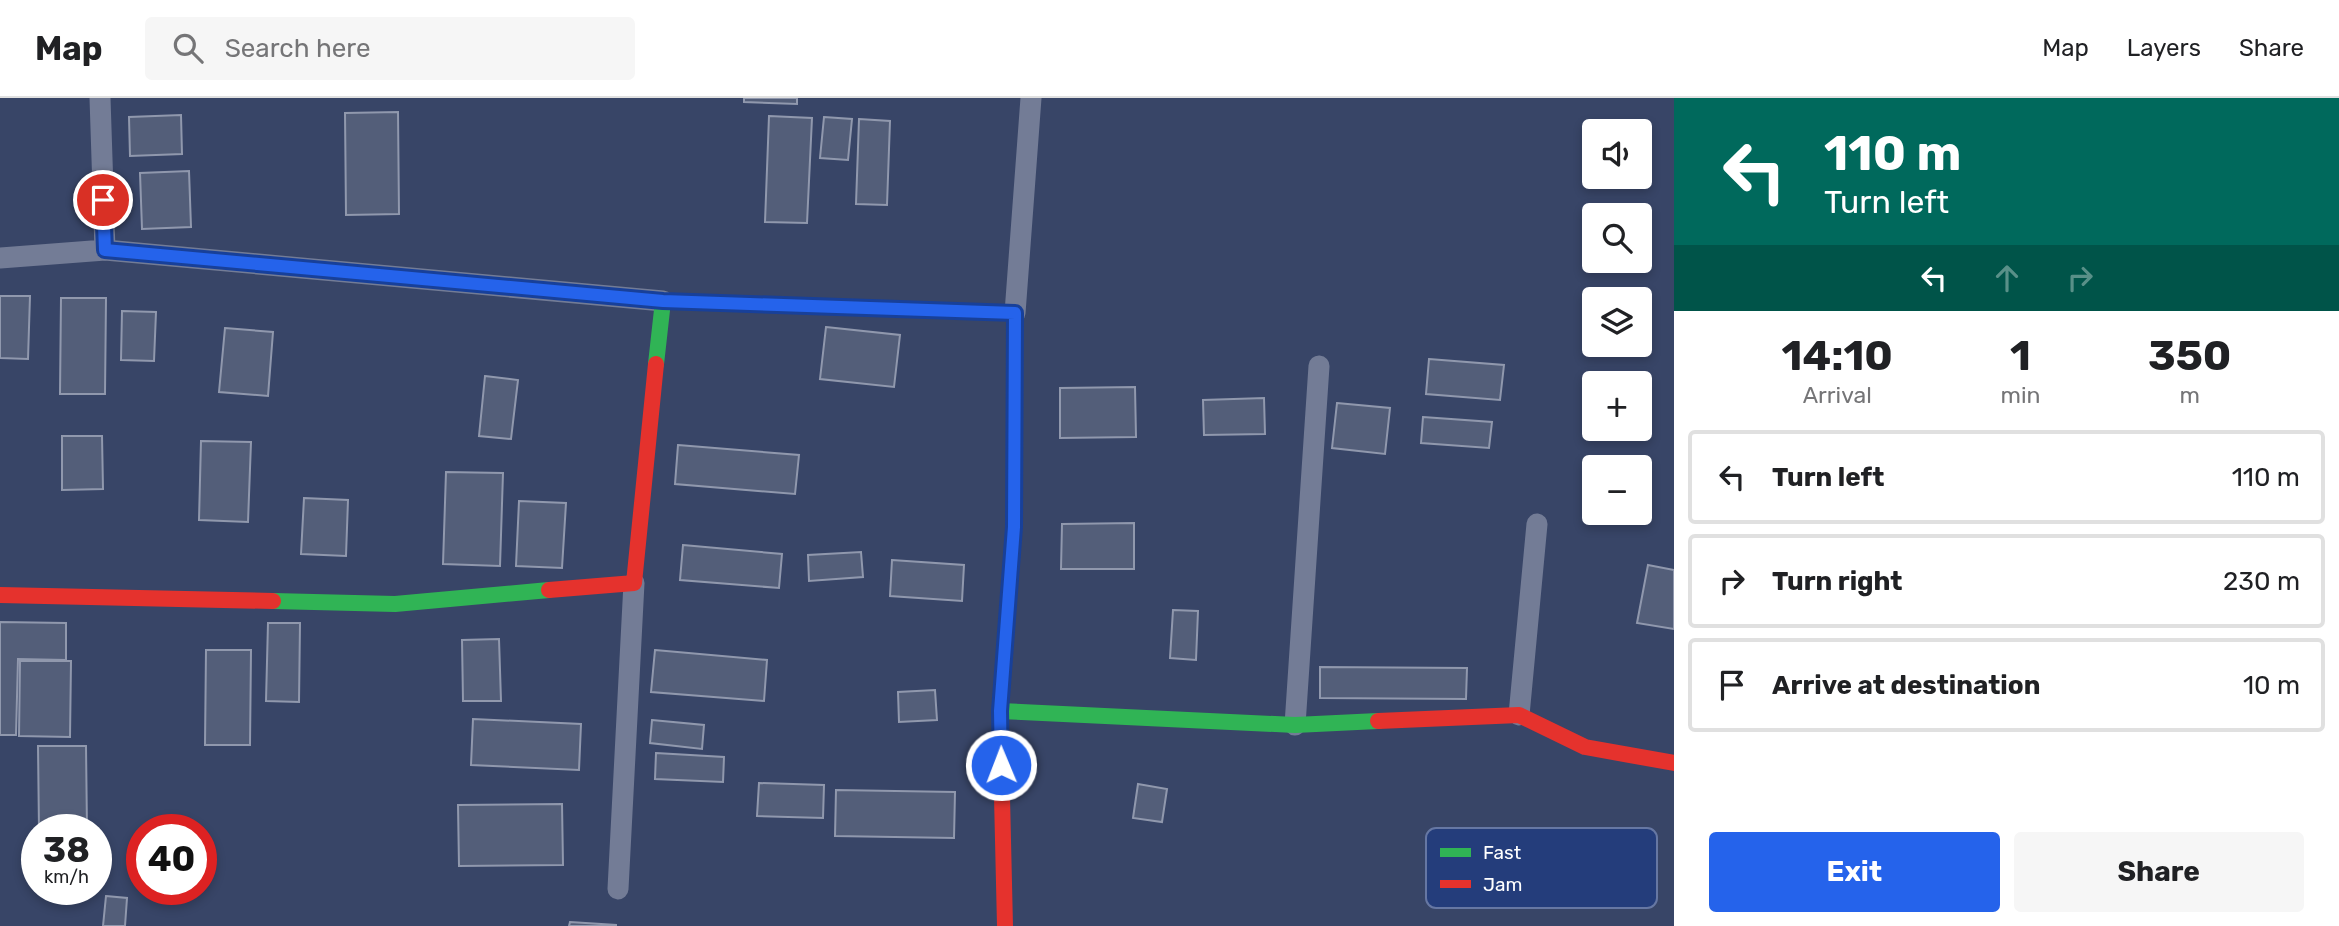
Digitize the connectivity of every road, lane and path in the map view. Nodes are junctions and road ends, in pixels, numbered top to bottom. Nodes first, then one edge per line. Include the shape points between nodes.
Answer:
1 (100, 98) edge
2 (1031, 98) edge
3 (105, 250) junction
4 (0, 258) edge
5 (663, 301) junction
6 (1015, 313) junction
7 (1319, 366) dead end
8 (1537, 524) dead end
9 (635, 583) junction
10 (0, 595) edge
11 (1000, 711) junction
12 (1519, 715) junction
13 (1295, 725) junction
14 (1674, 763) edge
15 (618, 889) dead end
16 (1005, 926) edge

1 - 3 street
2 - 6 street
3 - 4 street
3 - 5 street
5 - 6 street
5 - 9 street
6 - 11 street via 1014,527
7 - 13 street
8 - 12 street
9 - 10 street via 395,604
9 - 15 street
11 - 13 street
11 - 16 street
12 - 13 street
12 - 14 street via 1585,747

